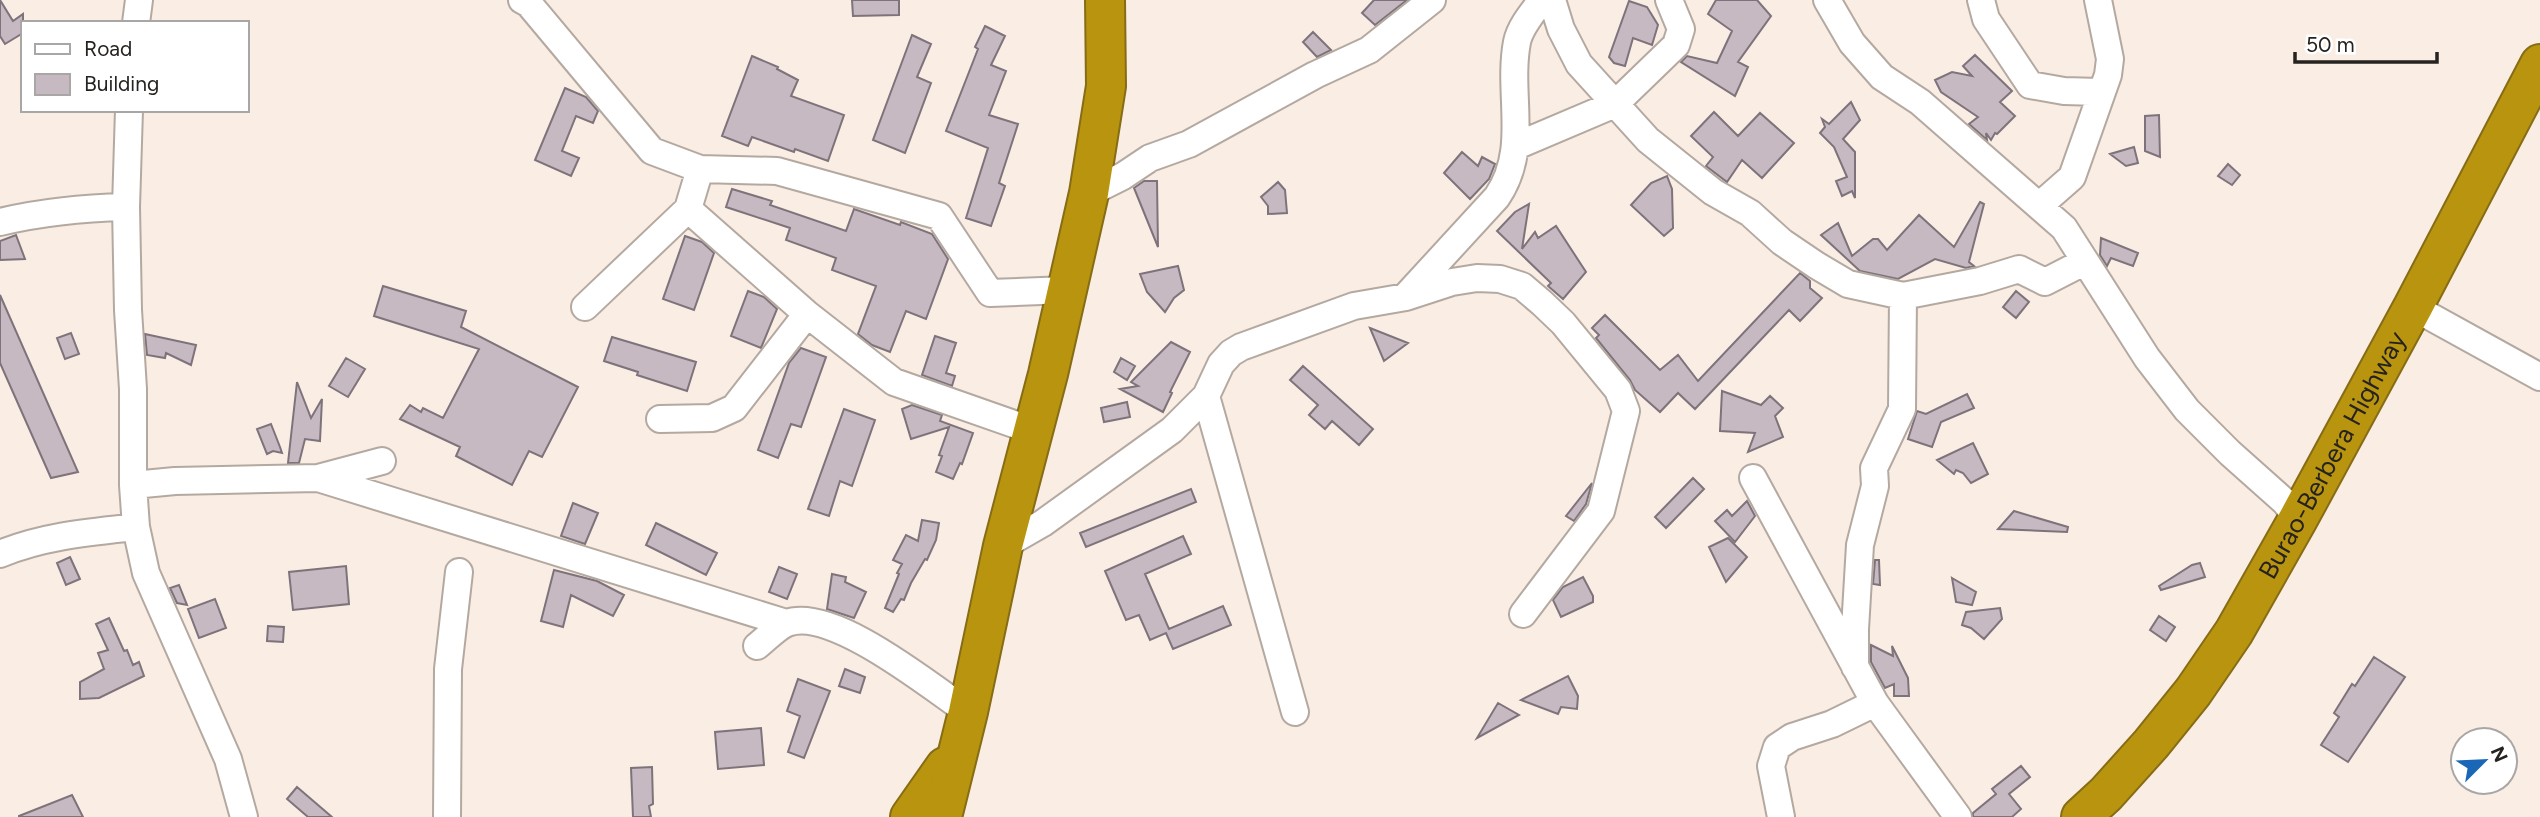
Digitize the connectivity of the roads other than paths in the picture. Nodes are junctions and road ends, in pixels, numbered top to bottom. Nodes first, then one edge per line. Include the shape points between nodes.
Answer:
1 (139, 0) edge
2 (522, 0) edge
3 (1105, 0) edge
4 (1432, 0) edge
5 (1542, 0) edge
6 (1552, 0) edge
7 (1669, 0) edge
8 (1827, 0) edge
9 (1981, 0) edge
10 (2098, 0) edge
11 (136, 21) edge
12 (2540, 64) edge
13 (2100, 92) junction
14 (1615, 104) junction
15 (129, 112) edge
16 (1516, 146) junction
17 (700, 169) junction
18 (1089, 192) junction
19 (2039, 206) junction
20 (126, 207) junction
21 (688, 209) junction
22 (0, 222) edge
23 (2084, 262) junction
24 (1067, 290) junction
25 (1903, 296) junction
26 (1406, 297) junction
27 (585, 307) dead end
28 (2413, 307) junction
29 (807, 314) junction
30 (2540, 377) edge
31 (1206, 396) junction
32 (660, 419) dead end
33 (1034, 431) junction
34 (382, 461) dead end
35 (318, 478) junction
36 (1753, 478) dead end
37 (132, 485) junction
38 (2298, 519) junction
39 (136, 527) junction
40 (1003, 546) junction
41 (0, 554) edge
42 (459, 572) dead end
43 (1523, 614) dead end
44 (786, 623) junction
45 (757, 646) dead end
46 (1856, 667) junction
47 (1875, 703) junction
48 (968, 712) junction
49 (1295, 712) dead end
50 (957, 751) junction
51 (244, 817) edge
52 (447, 817) edge
53 (910, 817) edge
54 (942, 817) edge
55 (1781, 817) edge
56 (1958, 817) edge
57 (2081, 817) edge

1 - 11 street
2 - 17 street via 652,151
3 - 18 highway via 1107,86
4 - 18 street via 1369,50
5 - 16 street via 1518,40
6 - 14 street via 1579,64
7 - 14 street via 1681,29 1676,45
8 - 19 street via 1852,43 1882,77 1920,102
9 - 13 street via 1986,19 2030,85
10 - 13 street via 2110,59
12 - 28 highway, Burao-Berbera Highway
13 - 19 street via 2072,177
14 - 16 street
14 - 25 street via 1648,140 1816,265 1848,284
15 - 20 street
16 - 26 street via 1507,182 1497,197
17 - 21 street
17 - 24 street via 776,171 939,216 990,293
18 - 24 highway
19 - 23 street via 2064,228
20 - 22 street via 36,213
20 - 37 street
21 - 27 street
21 - 29 street
23 - 25 street via 2045,282 2019,269
23 - 38 street via 2187,410
24 - 33 highway
25 - 46 street via 1902,409 1874,468 1875,486 1860,545
26 - 31 street via 1354,306 1241,346 1222,364
26 - 43 street via 1478,278 1522,286 1563,323 1618,390 1626,411 1601,511
28 - 30 street
28 - 38 highway, Burao-Berbera Highway
29 - 32 street via 734,408 712,418
29 - 33 street via 894,382
31 - 40 street via 1172,430 1043,523
31 - 49 street
33 - 40 highway
34 - 35 street
35 - 37 street
35 - 44 street
36 - 46 street
37 - 39 street
38 - 57 highway, Burao-Berbera Highway via 2234,632 2193,692
39 - 41 street via 76,533
39 - 51 street via 146,573 228,759
40 - 48 highway
42 - 52 street via 448,669
44 - 45 street
44 - 48 street via 806,620 829,625 860,640
46 - 47 street
47 - 55 street via 1777,747 1771,766
47 - 56 street
48 - 50 highway
50 - 53 highway
50 - 54 highway

